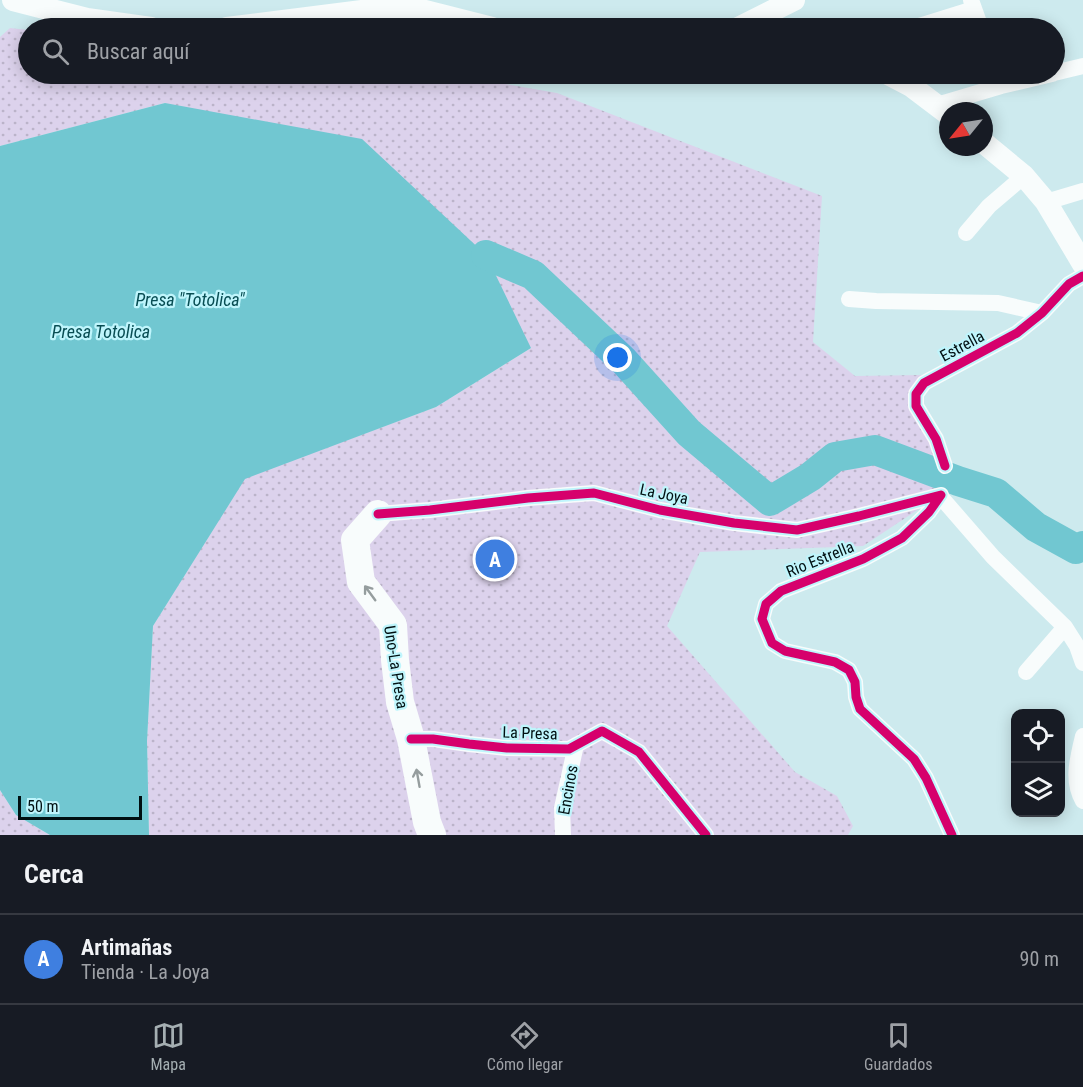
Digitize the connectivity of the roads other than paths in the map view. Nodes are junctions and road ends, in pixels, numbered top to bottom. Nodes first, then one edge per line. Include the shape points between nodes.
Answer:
1 (13, 0) edge
2 (794, 0) edge
3 (973, 4) edge
4 (83, 18) edge
5 (306, 18) edge
6 (453, 18) edge
7 (758, 18) edge
8 (938, 18) edge
9 (1083, 66) edge
10 (1065, 70) edge
11 (907, 84) edge
12 (991, 84) edge
13 (957, 102) edge
14 (939, 106) edge
15 (993, 150) edge
16 (1024, 176) junction
17 (1083, 191) edge
18 (1046, 202) junction
19 (966, 233) dead end
20 (1083, 264) edge
21 (1083, 276) edge
22 (849, 299) dead end
23 (1042, 313) junction
24 (945, 466) dead end
25 (940, 495) junction
26 (378, 514) joint
27 (1065, 627) junction
28 (1083, 663) edge
29 (1026, 672) dead end
30 (1083, 736) edge
31 (411, 739) junction
32 (576, 745) junction
33 (1083, 801) edge
34 (432, 835) edge
35 (563, 835) edge
36 (706, 835) edge
37 (952, 835) edge

1 - 4 street
2 - 7 street
3 - 8 street
5 - 6 street via 393,7
9 - 10 street
11 - 14 street
12 - 13 street
15 - 16 street
16 - 18 street
16 - 19 street via 989,206
17 - 18 street
18 - 20 street
21 - 23 street, Estrella via 1069,284
22 - 23 street via 998,303
23 - 24 street, Estrella via 1017,333 924,383 916,394 916,406 936,439
25 - 26 street, La Joya via 797,530 660,510 594,493
25 - 27 street via 993,557
25 - 37 street, Rio Estrella via 929,512 902,538 863,559 782,591 766,604 762,619 772,642 785,651 835,662 849,670 860,709 914,759
31 -> 26 highway, Uno-La Presa via 400,702 393,625 362,582 356,540
27 - 28 street
27 - 29 street
30 - 33 street via 1076,772
31 - 32 street, La Presa via 507,748 569,749
34 -> 31 highway, Uno-La Presa
32 - 35 street, Encinos via 562,808
32 - 36 street, La Presa via 602,731 639,752

